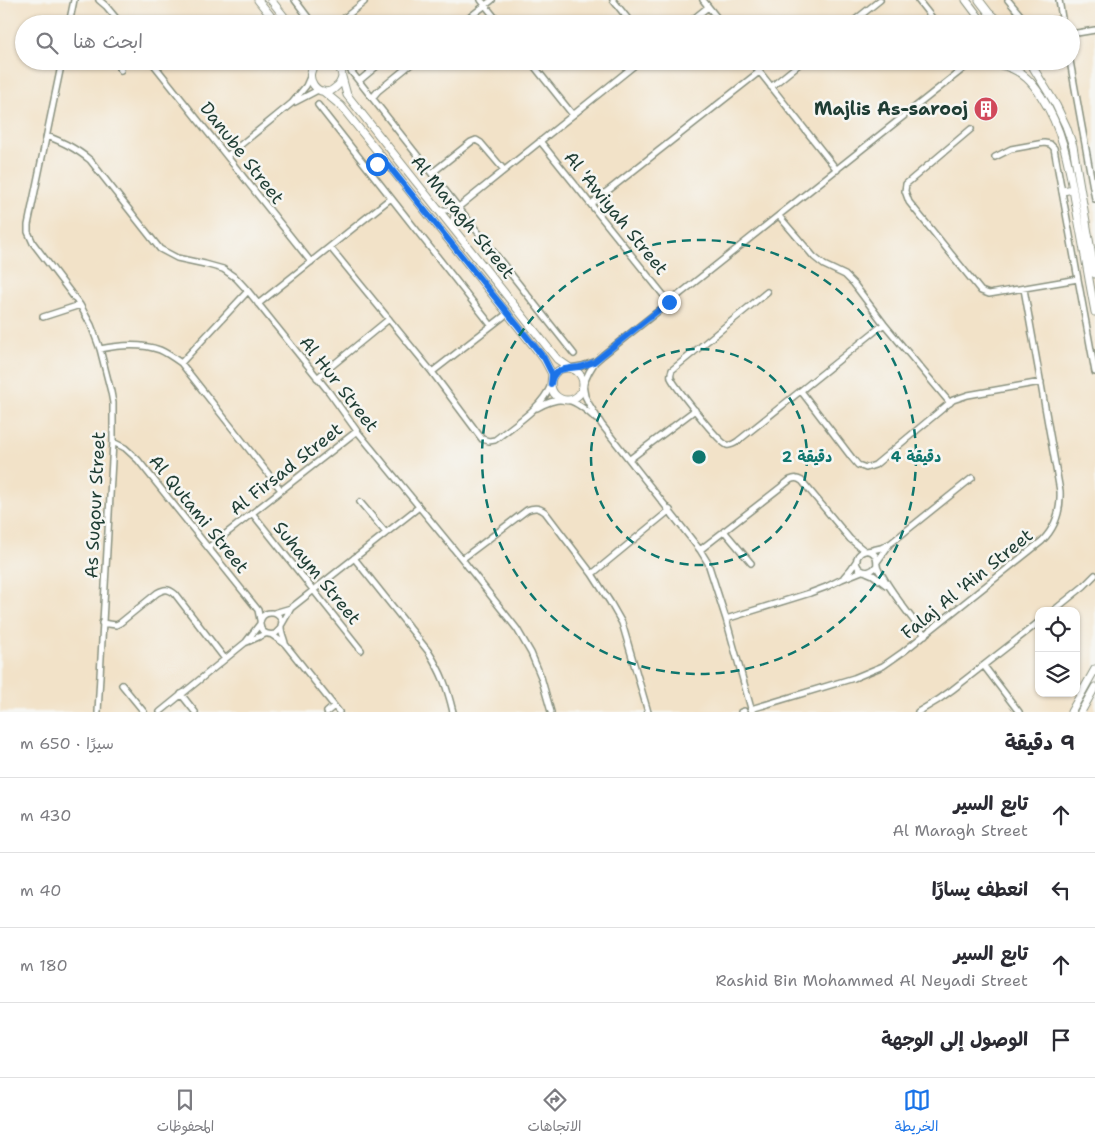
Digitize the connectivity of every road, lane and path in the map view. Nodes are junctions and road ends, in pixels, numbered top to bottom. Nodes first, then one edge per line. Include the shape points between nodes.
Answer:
1 (74, 0) edge
2 (99, 0) edge
3 (258, 0) edge
4 (272, 0) edge
5 (295, 0) edge
6 (481, 0) edge
7 (492, 0) edge
8 (613, 0) edge
9 (703, 0) edge
10 (880, 0) edge
11 (918, 0) edge
12 (966, 0) edge
13 (979, 0) edge
14 (1008, 0) edge
15 (1059, 0) edge
16 (364, 2) dead end
17 (485, 5) junction
18 (708, 7) junction
19 (71, 15) edge
20 (114, 15) edge
21 (270, 15) edge
22 (283, 15) edge
23 (306, 15) edge
24 (348, 15) edge
25 (474, 15) edge
26 (493, 15) edge
27 (625, 15) edge
28 (698, 15) edge
29 (715, 15) edge
30 (861, 15) edge
31 (930, 15) edge
32 (977, 15) edge
33 (991, 15) edge
34 (1020, 15) edge
35 (1062, 15) edge
36 (1095, 30) edge
37 (1080, 32) edge
38 (60, 70) edge
39 (158, 70) edge
40 (310, 70) edge
41 (312, 70) edge
42 (340, 70) edge
43 (350, 70) edge
44 (372, 70) edge
45 (404, 70) edge
46 (537, 70) edge
47 (629, 70) edge
48 (792, 70) edge
49 (959, 70) edge
50 (1015, 70) edge
51 (1035, 70) edge
52 (1072, 70) edge
53 (759, 72) joint
54 (311, 73) junction
55 (342, 78) junction
56 (359, 81) junction
57 (771, 87) junction
58 (321, 91) junction
59 (372, 98) junction
60 (292, 103) junction
61 (318, 106) dead end
62 (573, 115) junction
63 (971, 129) dead end
64 (47, 136) junction
65 (540, 141) junction
66 (378, 153) junction
67 (226, 156) junction
68 (995, 157) dead end
69 (388, 165) junction
70 (375, 167) junction
71 (504, 170) junction
72 (836, 170) junction
73 (370, 171) junction
74 (432, 173) junction
75 (1073, 189) junction
76 (1063, 191) junction
77 (391, 198) junction
78 (1095, 198) edge
79 (591, 204) junction
80 (456, 208) junction
81 (438, 210) junction
82 (779, 216) junction
83 (452, 226) junction
84 (330, 247) junction
85 (310, 262) junction
86 (1095, 274) edge
87 (1078, 279) junction
88 (1024, 289) junction
89 (248, 291) junction
90 (767, 292) dead end
91 (669, 302) junction
92 (258, 304) junction
93 (80, 305) junction
94 (1095, 312) edge
95 (508, 313) junction
96 (43, 317) dead end
97 (389, 319) junction
98 (884, 324) junction
99 (491, 325) junction
100 (100, 349) junction
101 (574, 354) dead end
102 (181, 362) junction
103 (594, 362) junction
104 (570, 368) junction
105 (432, 372) junction
106 (1095, 372) edge
107 (317, 378) junction
108 (1041, 382) junction
109 (551, 384) junction
110 (583, 385) junction
111 (800, 391) junction
112 (564, 400) junction
113 (950, 403) junction
114 (694, 410) junction
115 (530, 412) junction
116 (602, 425) junction
117 (357, 431) junction
118 (113, 442) junction
119 (630, 459) junction
120 (972, 478) dead end
121 (281, 490) junction
122 (360, 502) dead end
123 (419, 507) junction
124 (670, 510) junction
125 (252, 513) junction
126 (724, 531) junction
127 (386, 533) junction
128 (850, 539) junction
129 (891, 543) junction
130 (209, 547) junction
131 (700, 550) junction
132 (866, 551) junction
133 (354, 558) junction
134 (857, 558) junction
135 (462, 559) junction
136 (751, 563) dead end
137 (877, 563) junction
138 (864, 571) junction
139 (592, 574) junction
140 (1095, 575) edge
141 (842, 579) junction
142 (890, 589) junction
143 (313, 590) junction
144 (1058, 607) edge
145 (291, 608) junction
146 (258, 610) junction
147 (271, 613) junction
148 (726, 619) junction
149 (260, 622) junction
150 (102, 623) junction
151 (1035, 625) edge
152 (282, 626) junction
153 (265, 634) junction
154 (272, 635) junction
155 (924, 635) junction
156 (246, 642) junction
157 (285, 644) junction
158 (361, 650) dead end
159 (225, 659) junction
160 (984, 666) junction
161 (1095, 669) edge
162 (122, 685) dead end
163 (1095, 687) edge
164 (181, 694) junction
165 (334, 706) junction
166 (751, 711) edge
167 (921, 711) edge
168 (98, 712) edge
169 (144, 712) edge
170 (160, 712) edge
171 (195, 712) edge
172 (327, 712) edge
173 (339, 712) edge
174 (454, 712) edge
175 (551, 712) edge
176 (648, 712) edge
177 (1018, 712) edge
178 (1071, 712) edge
179 (1081, 712) edge

1 - 19 street
2 - 20 street
3 - 21 street
4 - 22 street
5 - 23 street
6 - 17 street
7 - 17 street
8 - 27 street
9 - 18 street
10 - 30 street
11 - 31 street
12 - 32 street
13 - 33 street
14 - 34 street
15 - 35 street
16 - 24 street
17 - 25 street
17 - 26 street
18 - 28 street
18 - 29 street
36 - 37 street
38 - 64 street, As Suqour Street
39 - 67 street, Danube Street
40 - 54 street
41 - 54 street
42 - 55 street, Al Maragh Street
43 - 56 street
44 - 56 street
45 - 59 street
46 - 62 street
47 - 62 street
48 - 57 street
49 - 72 street
50 - 75 street via 1031,81 1052,113 1064,142
51 - 86 street via 1056,105 1073,146
52 - 78 street
53 - 57 street
53 - 79 street
54 - 58 street via 311,82
54 - 60 street via 306,86
55 - 58 street via 333,90
55 - 81 street, Al Maragh Street via 347,95
56 - 59 street
57 - 72 street
58 - 60 street
58 - 66 street, Al Maragh Street via 342,106
59 - 74 street
60 - 67 street
61 - 73 street
62 - 65 street
63 - 88 street via 906,184 905,191 909,202 980,291 989,294
64 - 89 street, Al Hur Street via 76,149 90,160 160,249 177,258 223,269
64 - 93 street, As Suqour Street via 28,232
65 - 71 street
65 - 79 street, Al 'Awiyah Street
66 - 69 street, Al Maragh Street
66 - 70 street
67 - 85 street, Danube Street
68 - 76 street via 1011,149 1050,144 1056,152
69 - 70 street
69 - 95 street, Al Maragh Street
70 - 73 street
71 - 74 street via 476,140
71 - 80 street
72 - 82 street
73 - 77 street
74 - 80 street
75 - 76 street
75 - 94 street
76 - 87 street
77 - 84 street
77 - 99 street
79 - 91 street, Al 'Awiyah Street
80 - 81 street
80 - 83 street
80 - 101 street
81 - 83 street, Al Maragh Street
82 - 91 street
82 - 98 street via 814,257 854,284
83 - 104 street, Al Maragh Street via 556,359
84 - 85 street
84 - 97 street
85 - 92 street
87 - 88 street
87 - 106 street
88 - 108 street, Falaj Al 'Ain Street
89 - 92 street, Al Hur Street
89 - 102 street
90 - 114 street via 672,370 672,378
91 - 103 street
92 - 107 street, Al Hur Street
93 - 96 street
93 - 100 street, As Suqour Street
95 - 99 street
95 - 109 street, Al Maragh Street via 544,358 552,374
97 - 105 street
97 - 107 street
98 - 111 street
98 - 113 street
99 - 105 street
100 - 102 street via 148,347
100 - 118 street, As Suqour Street via 112,398
102 - 121 street
103 - 104 street
103 - 110 street
104 - 109 street via 559,370
104 - 110 street via 580,374
105 - 115 street via 482,439 495,440
107 - 117 street, Al Hur Street
108 - 113 street via 968,395
108 - 155 street, Falaj Al 'Ain Street via 1060,491 1058,518 1042,542
109 - 112 street via 553,391
109 - 115 street via 546,396
110 - 112 street via 577,396
110 - 116 street via 588,404
111 - 113 street via 852,458 866,468 875,465
111 - 114 street via 732,444 726,445 720,440
112 - 115 street via 550,402
112 - 116 street via 582,406
114 - 119 street
116 - 119 street
117 - 121 street, Al Firsad Street
117 - 123 street, Al Hur Street
118 - 130 street, Al Qutami Street via 138,460
118 - 150 street, As Suqour Street
119 - 124 street
120 - 129 street
121 - 125 street, Al Firsad Street
122 - 127 street
123 - 127 street
123 - 135 street, Al Hur Street
124 - 131 street
124 - 139 street
125 - 130 street, Al Firsad Street
125 - 143 street, Suhaym Street
126 - 128 street via 797,478
126 - 131 street
126 - 136 street
127 - 133 street
128 - 132 street
128 - 134 street
129 - 132 street
129 - 137 street
130 - 146 street, Al Qutami Street
131 - 148 street via 708,563
132 - 134 street
132 - 137 street via 874,553
133 - 143 street
133 - 174 street via 428,651 444,678
134 - 138 street via 858,566
134 - 141 street
135 - 139 street via 520,515 537,508 545,512
135 - 175 street, Al Hur Street via 532,653
137 - 138 street via 872,570
137 - 142 street
138 - 141 street
138 - 142 street
139 - 176 street via 622,623
140 - 144 street
141 - 148 street via 826,588
142 - 155 street
143 - 145 street
143 - 158 street, Suhaym Street
145 - 147 street
145 - 152 street
146 - 147 street
146 - 149 street, Al Qutami Street
147 - 149 street via 264,614
147 - 152 street via 280,617
148 - 166 street
149 - 153 street
149 - 156 street
150 - 159 street via 120,623 157,593 168,589
150 - 168 street, As Suqour Street
151 - 160 street
152 - 154 street via 278,633
152 - 157 street
153 - 154 street
153 - 156 street
154 - 157 street
155 - 166 street, Falaj Al 'Ain Street via 896,658 869,672
156 - 159 street
157 - 165 street
159 - 164 street
160 - 167 street
160 - 177 street
161 - 178 street
162 - 169 street
163 - 179 street
164 - 170 street
164 - 171 street
165 - 172 street
165 - 173 street

